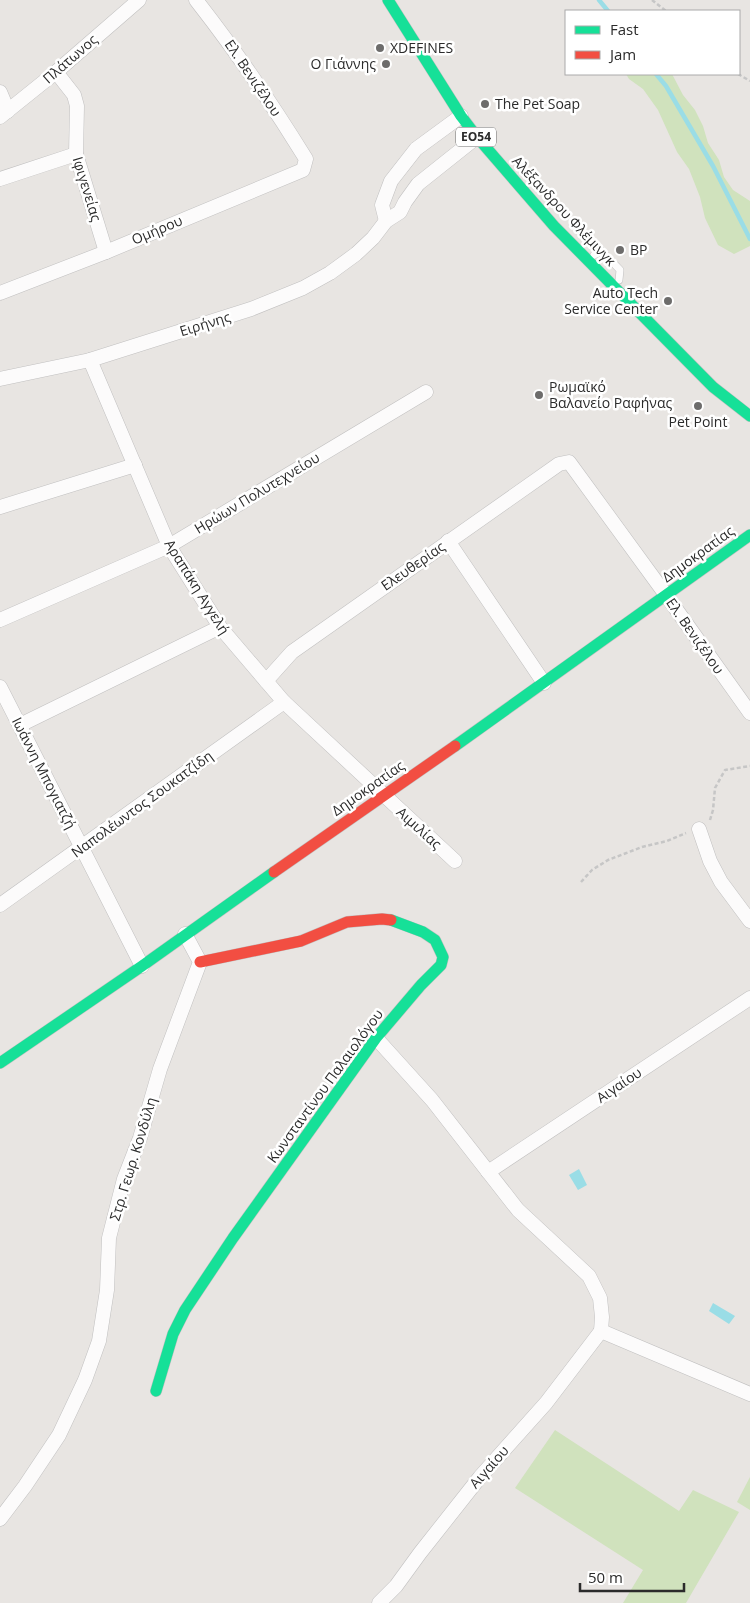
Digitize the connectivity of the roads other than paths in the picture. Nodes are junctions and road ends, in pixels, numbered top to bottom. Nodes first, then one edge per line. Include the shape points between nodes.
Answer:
1 (139, 0) edge
2 (196, 0) edge
3 (388, 0) edge
4 (56, 72) junction
5 (0, 92) edge
6 (4, 114) edge
7 (461, 116) junction
8 (477, 137) junction
9 (76, 154) junction
10 (306, 159) joint
11 (0, 179) edge
12 (386, 221) junction
13 (106, 252) junction
14 (594, 255) dead end
15 (619, 280) dead end
16 (0, 293) edge
17 (90, 360) junction
18 (0, 379) edge
19 (426, 392) dead end
20 (750, 416) edge
21 (569, 462) joint
22 (135, 465) junction
23 (0, 507) edge
24 (750, 535) edge
25 (448, 541) junction
26 (169, 546) junction
27 (666, 595) junction
28 (0, 620) edge
29 (220, 627) junction
30 (266, 681) junction
31 (544, 683) junction
32 (0, 687) edge
33 (284, 702) junction
34 (750, 713) edge
35 (20, 725) junction
36 (383, 796) junction
37 (699, 828) road end
38 (82, 848) junction
39 (456, 861) dead end
40 (0, 905) edge
41 (750, 921) edge
42 (185, 934) junction
43 (200, 962) junction
44 (142, 966) junction
45 (750, 998) edge
46 (376, 1038) junction
47 (0, 1063) edge
48 (488, 1172) junction
49 (601, 1331) junction
50 (156, 1391) dead end
51 (750, 1394) edge
52 (0, 1519) edge
53 (379, 1603) edge

1 - 4 street, Πλάτωνος
2 - 10 street, Ελ. Βενιζέλου via 269,99
3 - 7 street, Αλέξανδρου Φλέμινγκ / ΕΟ54
4 - 6 street, Πλάτωνος
4 - 9 street, Ιφιγενείας via 74,95 77,106
5 - 6 street
7 - 8 street, Αλέξανδρου Φλέμινγκ / ΕΟ54
7 - 12 street via 416,149 391,181 382,204
8 - 12 street, Ειρήνης via 418,184 400,212
8 - 20 street, Αλέξανδρου Φλέμινγκ / ΕΟ54 via 554,226 642,316 713,387
9 - 11 street
9 - 13 street, Ιφιγενείας
10 - 13 street, Ομήρου via 303,170
12 - 17 street, Ειρήνης via 356,254 303,288 251,309
13 - 16 street, Ομήρου
14 - 15 lane via 602,251 620,270
17 - 18 street, Ειρήνης
17 - 22 street, Αραπάκη Αγγελή
19 - 26 street, Ηρώων Πολυτεχνείου
21 - 25 street, Ελευθερίας via 559,464
21 - 27 street, Ελ. Βενιζέλου
22 - 23 street
22 - 26 street, Αραπάκη Αγγελή
24 - 27 street, Δημοκρατίας
25 - 30 street, Ελευθερίας via 292,652
25 - 31 street
26 - 28 street, Ηρώων Πολυτεχνείου
26 - 29 street, Αραπάκη Αγγελή
27 - 31 street, Δημοκρατίας
27 - 34 street, Ελ. Βενιζέλου
29 - 30 street, Αραπάκη Αγγελή
29 - 35 street
30 - 33 street, Αραπάκη Αγγελή
31 - 36 street, Δημοκρατίας
32 - 35 street, Ιωάννη Μπογιατζή
33 - 36 street, Αραπάκη Αγγελή
33 - 38 street, Ναπολέωντος Σουκατζίδη
35 - 38 street, Ιωάννη Μπογιατζή
36 - 39 street, Αιμιλίας
36 - 42 street, Δημοκρατίας
37 - 41 street via 721,882
38 - 40 street, Ναπολέωντος Σουκατζίδη
38 - 44 street, Ιωάννη Μπογιατζή
42 - 43 street
42 - 44 street, Δημοκρατίας
43 - 46 street, Κωνσταντίνου Παλαιολόγου via 301,941 353,921 392,920 423,932 440,948 444,957 442,965
43 - 52 street, Στρ. Γεωρ. Κονδύλη via 124,1179 109,1238 108,1290 99,1341 88,1372 60,1435
44 - 47 street, Δημοκρατίας
45 - 48 street, Αιγαίου
46 - 48 street via 432,1100
46 - 50 street, Κωνσταντίνου Παλαιολόγου via 185,1310 173,1334
48 - 49 street via 518,1210 589,1276 600,1298
49 - 51 street
49 - 53 street, Αιγαίου

